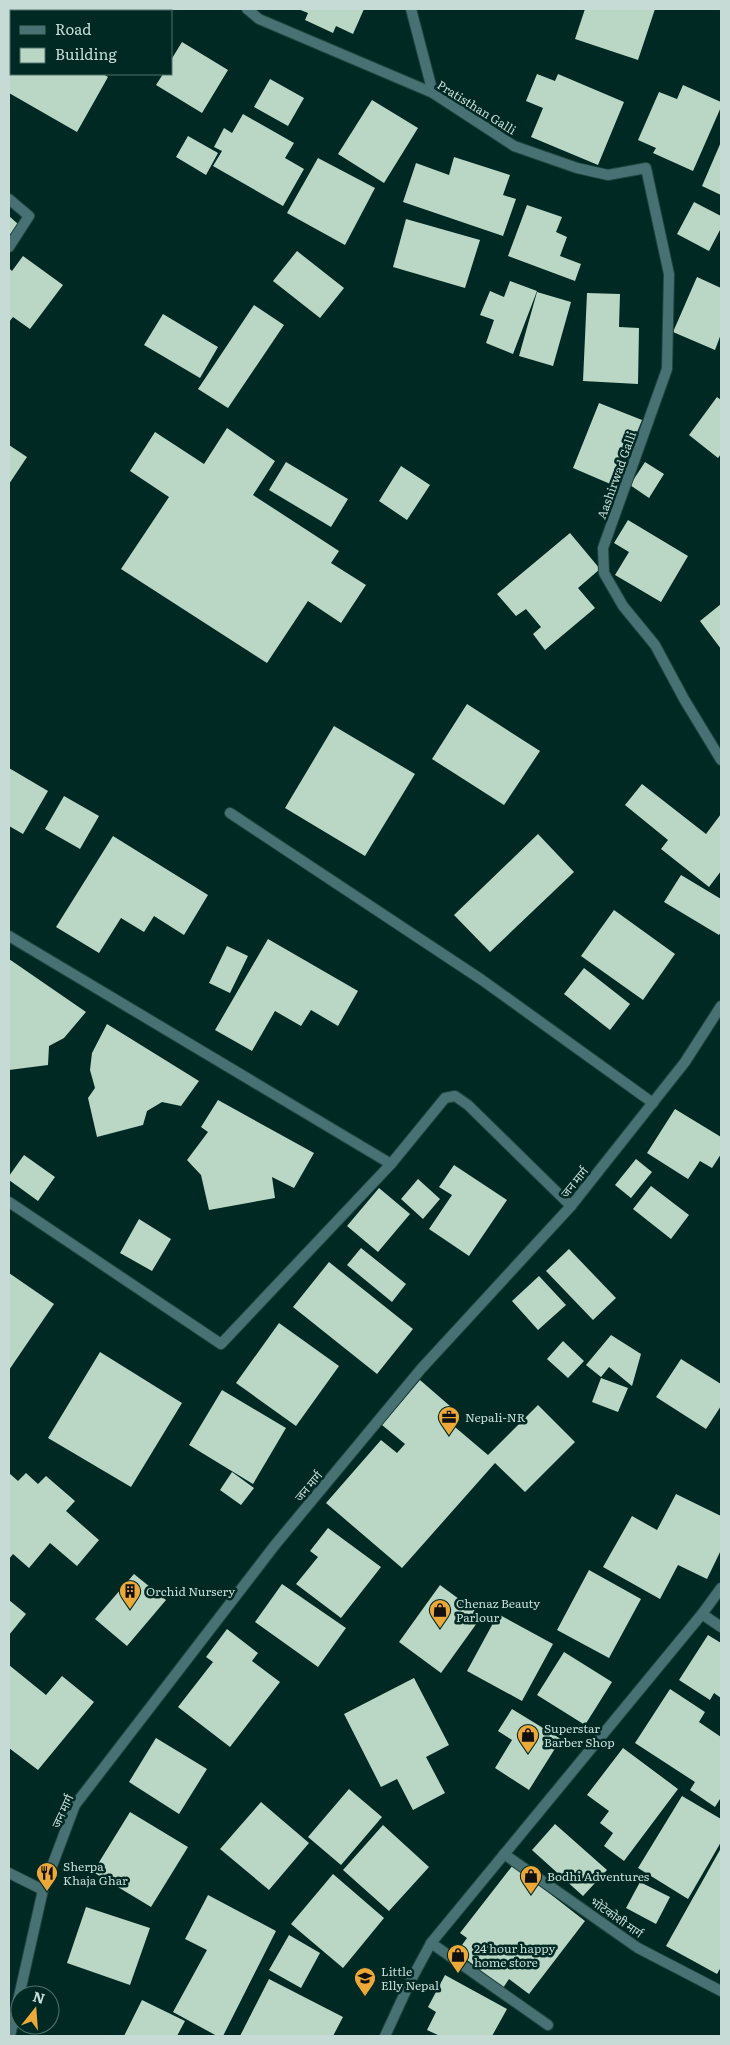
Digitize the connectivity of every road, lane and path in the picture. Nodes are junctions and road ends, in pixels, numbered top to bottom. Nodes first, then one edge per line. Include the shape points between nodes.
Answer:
1 (247, 9) edge
2 (411, 9) edge
3 (433, 92) junction
4 (646, 168) joint
5 (9, 199) edge
6 (9, 247) edge
7 (721, 760) edge
8 (230, 813) dead end
9 (9, 936) edge
10 (721, 1006) edge
11 (653, 1103) junction
12 (391, 1164) junction
13 (9, 1202) edge
14 (571, 1206) junction
15 (721, 1588) edge
16 (702, 1614) junction
17 (721, 1627) edge
18 (504, 1854) junction
19 (9, 1873) edge
20 (43, 1890) junction
21 (431, 1943) junction
22 (721, 1991) edge
23 (548, 2025) dead end
24 (10, 2036) edge
25 (385, 2036) edge

1 - 3 street, Pratisthan Galli via 259,19
2 - 3 street
3 - 4 street, Pratisthan Galli via 514,146 608,175
4 - 7 street, Aashirwad Galli via 669,274 667,369 603,548 604,573 623,606 655,645
5 - 6 street via 29,216
8 - 11 street via 482,980
9 - 12 street
10 - 11 street, जन मार्ग via 685,1062
11 - 14 street, जन मार्ग
12 - 13 street via 221,1344
12 - 14 street via 445,1098 455,1096
14 - 20 street, जन मार्ग via 415,1377 275,1544 75,1805
15 - 16 street
16 - 17 street
16 - 18 street
18 - 21 street
18 - 22 street, भोटेकोशी मार्ग via 638,1948
19 - 20 street
20 - 24 street, जन मार्ग
21 - 23 street
21 - 25 street

